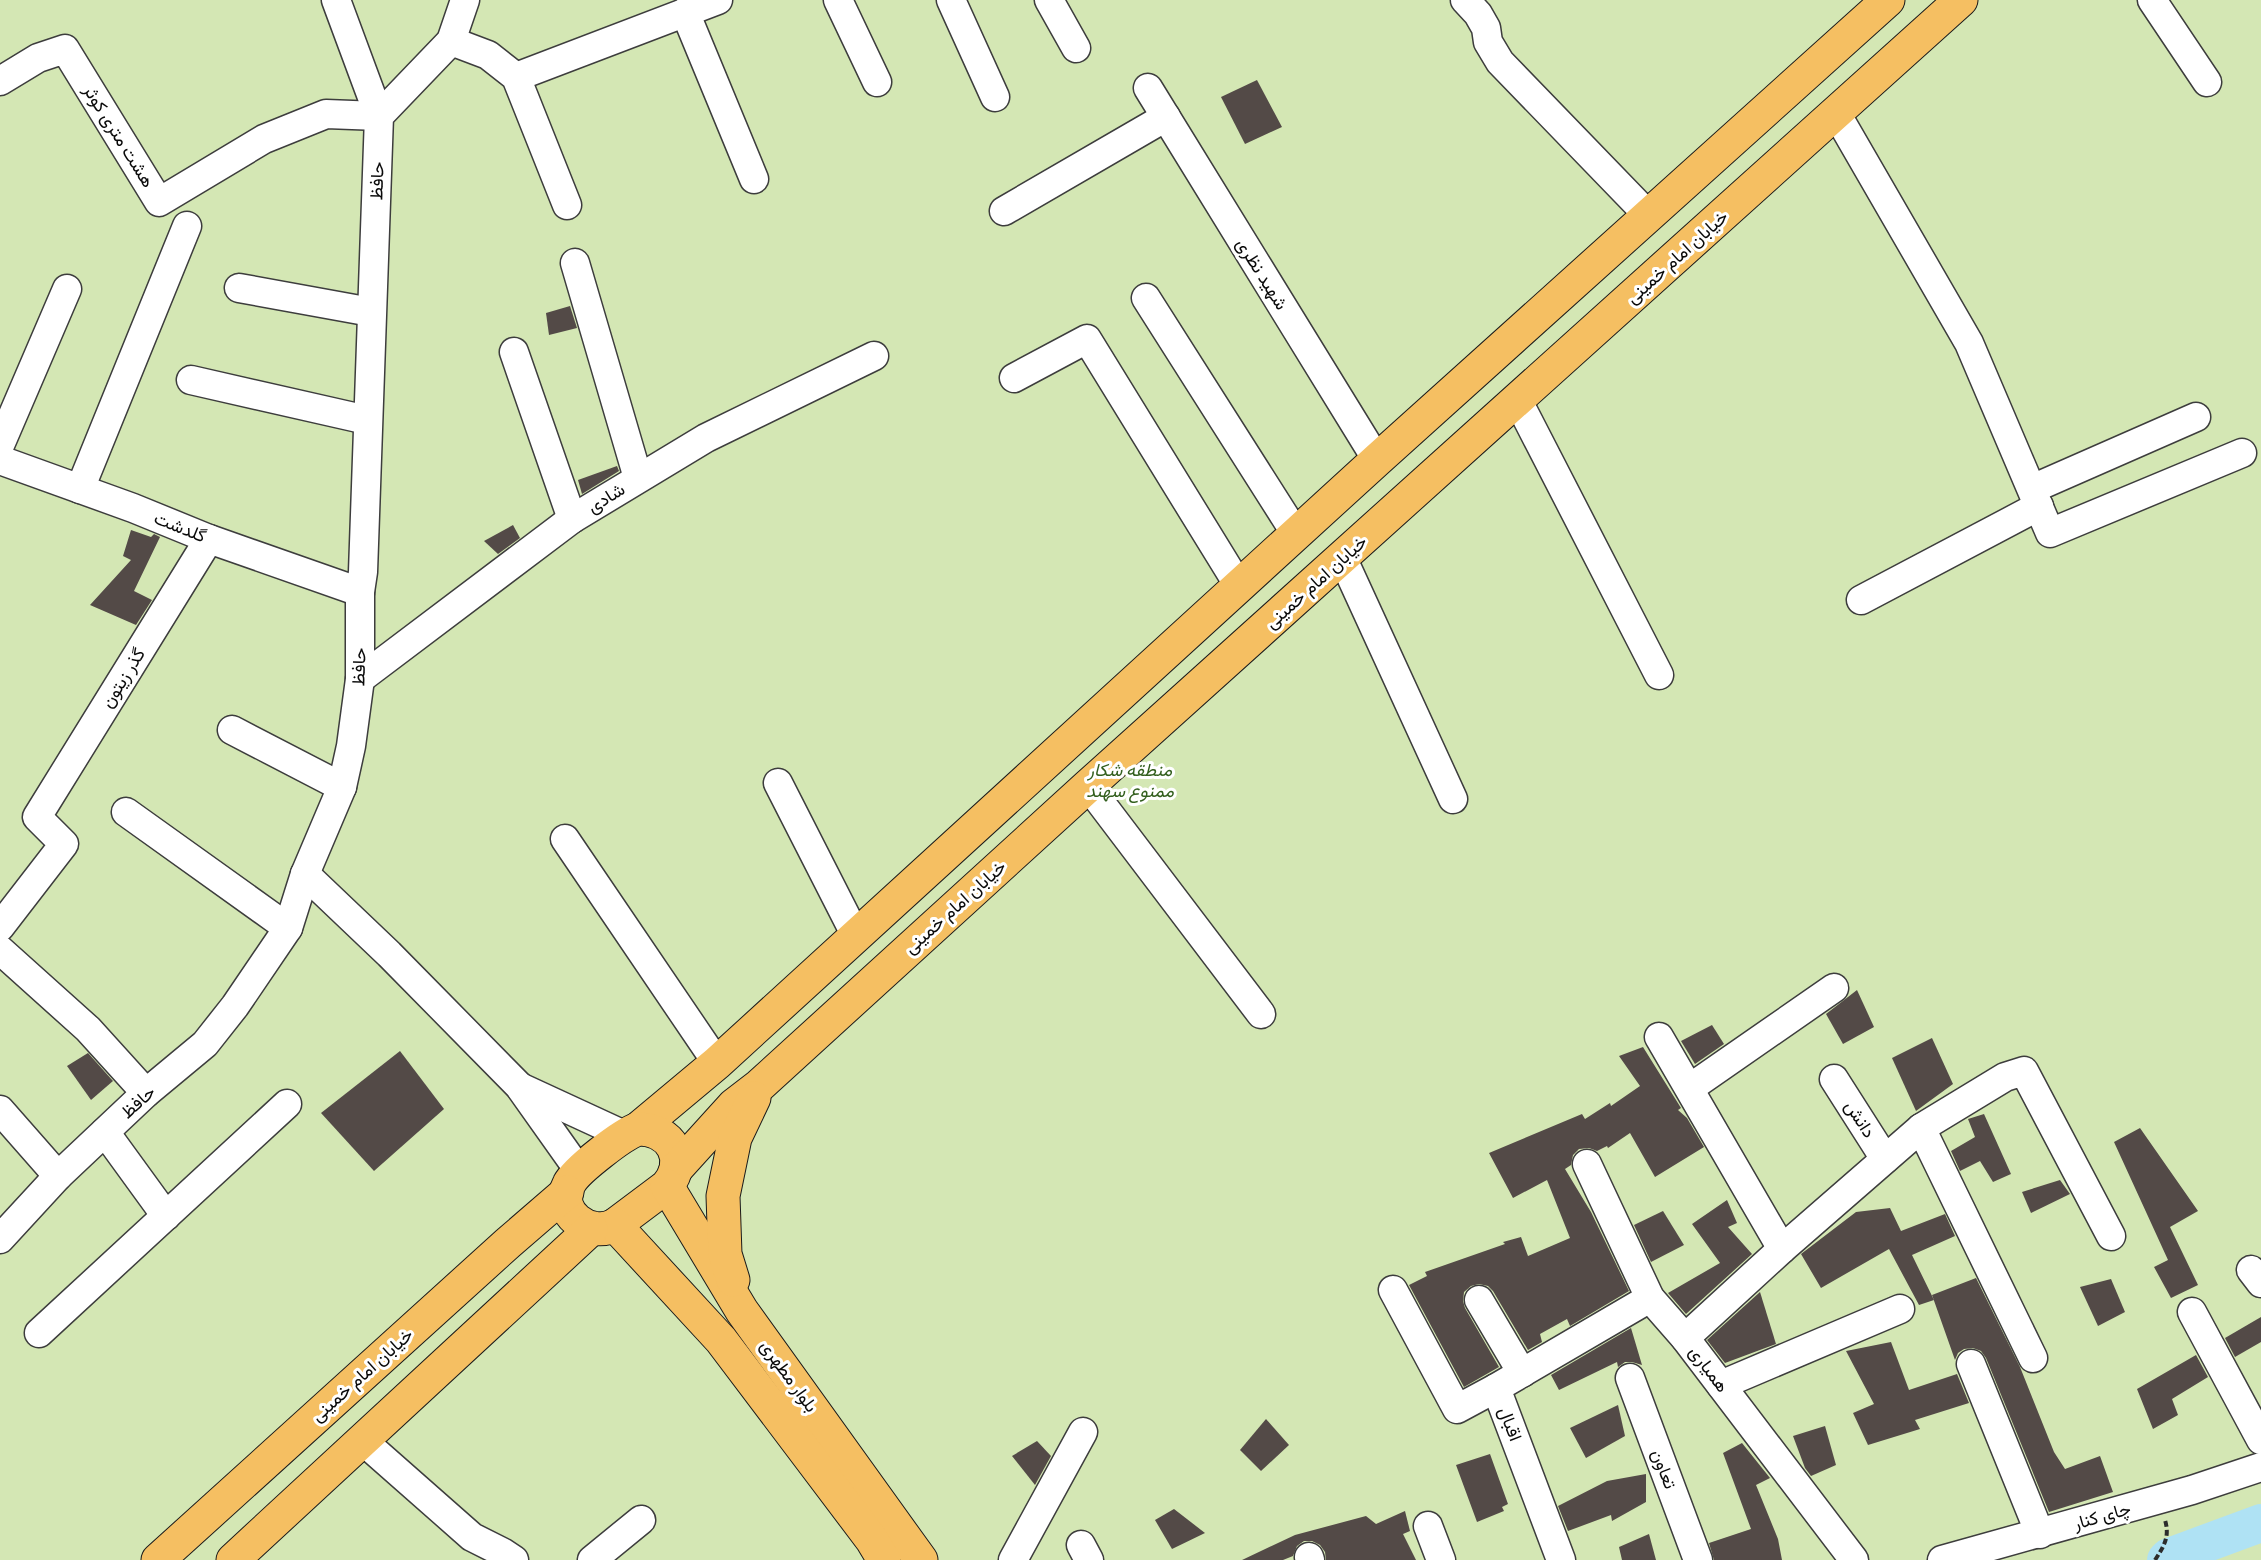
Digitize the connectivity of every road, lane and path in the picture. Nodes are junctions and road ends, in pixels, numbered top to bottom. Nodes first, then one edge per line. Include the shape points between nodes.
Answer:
1 (336, 0) edge
2 (465, 0) edge
3 (718, 0) edge
4 (837, 0) edge
5 (951, 0) edge
6 (1049, 0) edge
7 (1465, 0) edge
8 (1888, 0) edge
9 (1961, 0) edge
10 (2152, 0) edge
11 (685, 12) junction
12 (451, 40) junction
13 (1076, 48) dead end
14 (516, 77) junction
15 (0, 81) edge
16 (877, 82) dead end
17 (2207, 82) dead end
18 (1148, 88) dead end
19 (995, 97) dead end
20 (1836, 113) junction
21 (380, 116) junction
22 (1166, 117) junction
23 (754, 179) dead end
24 (567, 205) dead end
25 (1004, 211) dead end
26 (1649, 216) junction
27 (187, 226) dead end
28 (575, 263) dead end
29 (239, 288) dead end
30 (67, 289) dead end
31 (1146, 298) dead end
32 (371, 312) junction
33 (514, 352) dead end
34 (874, 356) dead end
35 (1014, 378) dead end
36 (191, 380) dead end
37 (1518, 401) junction
38 (2196, 417) dead end
39 (367, 420) junction
40 (0, 445) edge
41 (2242, 453) dead end
42 (0, 460) edge
43 (1377, 460) junction
44 (638, 478) junction
45 (80, 489) junction
46 (2035, 498) junction
47 (572, 519) junction
48 (1296, 534) junction
49 (208, 539) junction
50 (1342, 557) junction
51 (1239, 586) junction
52 (360, 592) junction
53 (1862, 600) dead end
54 (1659, 675) dead end
55 (360, 679) junction
56 (232, 730) dead end
57 (777, 783) dead end
58 (1088, 786) junction
59 (342, 788) junction
60 (1453, 799) dead end
61 (126, 812) dead end
62 (565, 839) dead end
63 (305, 874) junction
64 (0, 927) edge
65 (288, 928) junction
66 (856, 936) junction
67 (0, 950) edge
68 (1834, 988) dead end
69 (1261, 1014) dead end
70 (1659, 1036) dead end
71 (717, 1063) junction
72 (1834, 1079) dead end
73 (760, 1085) junction
74 (519, 1086) junction
75 (1690, 1089) junction
76 (146, 1093) junction
77 (287, 1104) dead end
78 (0, 1110) edge
79 (1921, 1128) junction
80 (105, 1132) junction
81 (631, 1132) junction
82 (1886, 1159) junction
83 (1587, 1164) dead end
84 (58, 1176) junction
85 (672, 1178) junction
86 (573, 1182) junction
87 (166, 1216) junction
88 (603, 1227) junction
89 (2111, 1236) dead end
90 (0, 1239) edge
91 (1782, 1249) junction
92 (1393, 1290) dead end
93 (1650, 1298) junction
94 (1479, 1300) dead end
95 (1900, 1309) dead end
96 (741, 1311) junction
97 (2192, 1312) dead end
98 (39, 1333) dead end
99 (1685, 1338) junction
100 (2033, 1358) dead end
101 (1971, 1364) dead end
102 (1521, 1373) junction
103 (1630, 1378) dead end
104 (1721, 1385) junction
105 (1496, 1388) junction
106 (1083, 1432) dead end
107 (362, 1440) junction
108 (2261, 1440) edge
109 (2261, 1467) edge
110 (2160, 1499) junction
111 (641, 1520) dead end
112 (1428, 1526) dead end
113 (2040, 1534) junction
114 (158, 1560) edge
115 (233, 1560) edge
116 (514, 1560) edge
117 (592, 1560) edge
118 (884, 1560) edge
119 (921, 1560) edge
120 (1013, 1560) edge
121 (1441, 1560) edge
122 (1560, 1560) edge
123 (1698, 1560) edge
124 (1854, 1560) edge
125 (1942, 1560) edge
126 (2155, 1560) edge

1 - 21 street
2 - 12 street
3 - 11 street
4 - 16 street
5 - 19 street
6 - 13 street
7 - 26 street via 1486,28 1488,42 1500,62
8 - 26 main road
9 - 20 main road, خیابان امام خمینی
10 - 17 street
11 - 14 street
11 - 23 street
12 - 14 street via 488,56
12 - 21 street
14 - 24 street
15 - 21 street, هشت متری کوثر via 38,58 65,49 159,202 264,139 326,114
18 - 22 street, شهید نظری
20 - 37 main road, خیابان امام خمینی
20 - 46 street via 1969,343
21 - 32 street, حافظ
22 - 25 street
22 - 43 street, شهید نظری
26 - 43 main road
27 - 45 street
28 - 44 street
29 - 32 street
30 - 40 street
31 - 48 street
32 - 39 street, حافظ
33 - 47 street
34 - 44 street, شادی via 706,438
35 - 51 street via 1087,339
36 - 39 street
37 - 50 main road, خیابان امام خمینی
37 - 54 street
38 - 46 street
39 - 52 street, حافظ
41 - 46 street via 2050,533
42 - 45 street, گلدشت
43 - 48 main road
44 - 47 street, شادی
45 - 49 street, گلدشت
46 - 53 street
47 - 55 street, شادی
48 - 51 main road
49 - 52 street, گلدشت
49 - 64 street, گذر زیتون via 37,817 64,844
50 - 58 main road, خیابان امام خمینی
50 - 60 street
51 - 66 main road
52 - 55 street, حافظ
55 - 59 street, حافظ
56 - 59 street
57 - 66 street
58 - 69 street
58 - 73 main road, خیابان امام خمینی
59 - 63 street, حافظ
61 - 65 street
62 - 71 street
63 - 65 street, حافظ
63 - 74 street
65 - 76 street, حافظ via 205,1044
66 - 71 main road
67 - 76 street via 88,1029
68 - 75 street
70 - 75 street
71 - 81 main road
72 - 82 street, دانش
73 - 85 main road, خیابان امام خمینی via 734,1105
73 - 96 main road via 735,1138 723,1196 725,1254
74 - 81 street
74 - 86 street
75 - 91 street
76 - 80 street, حافظ
77 - 87 street
78 - 84 street
79 - 82 street
79 - 89 street via 2005,1077 2024,1071
79 - 100 street
80 - 84 street, حافظ
80 - 87 street
81 - 85 main road, بلوار مطهری via 649,1129 668,1139 677,1158
81 - 86 main road, خیابان امام خمینی
82 - 91 street
83 - 93 street, همیاری
84 - 90 street, حافظ
85 - 88 main road, خیابان امام خمینی
85 - 96 main road, بلوار مطهری
86 - 88 main road, بلوار مطهری via 567,1204 572,1214 579,1222
86 - 114 main road, خیابان امام خمینی
87 - 98 street
88 - 107 main road
88 - 118 main road, بلوار مطهری via 721,1340
91 - 99 street
92 - 105 street via 1457,1409
93 - 99 street, همیاری
93 - 102 street, اقبال
94 - 102 street
95 - 104 street
96 - 119 main road, بلوار مطهری
97 - 108 street
99 - 104 street, همیاری
101 - 113 street
102 - 105 street, اقبال
103 - 123 street, تعاون
104 - 124 street, همیاری
105 - 122 street, اقبال
106 - 120 street
107 - 115 main road
107 - 116 street via 472,1537
109 - 110 street, چای کنار
110 - 113 street, چای کنار
110 - 126 path via 2168,1530 2166,1545
111 - 117 street
112 - 121 street
113 - 125 street, چای کنار

